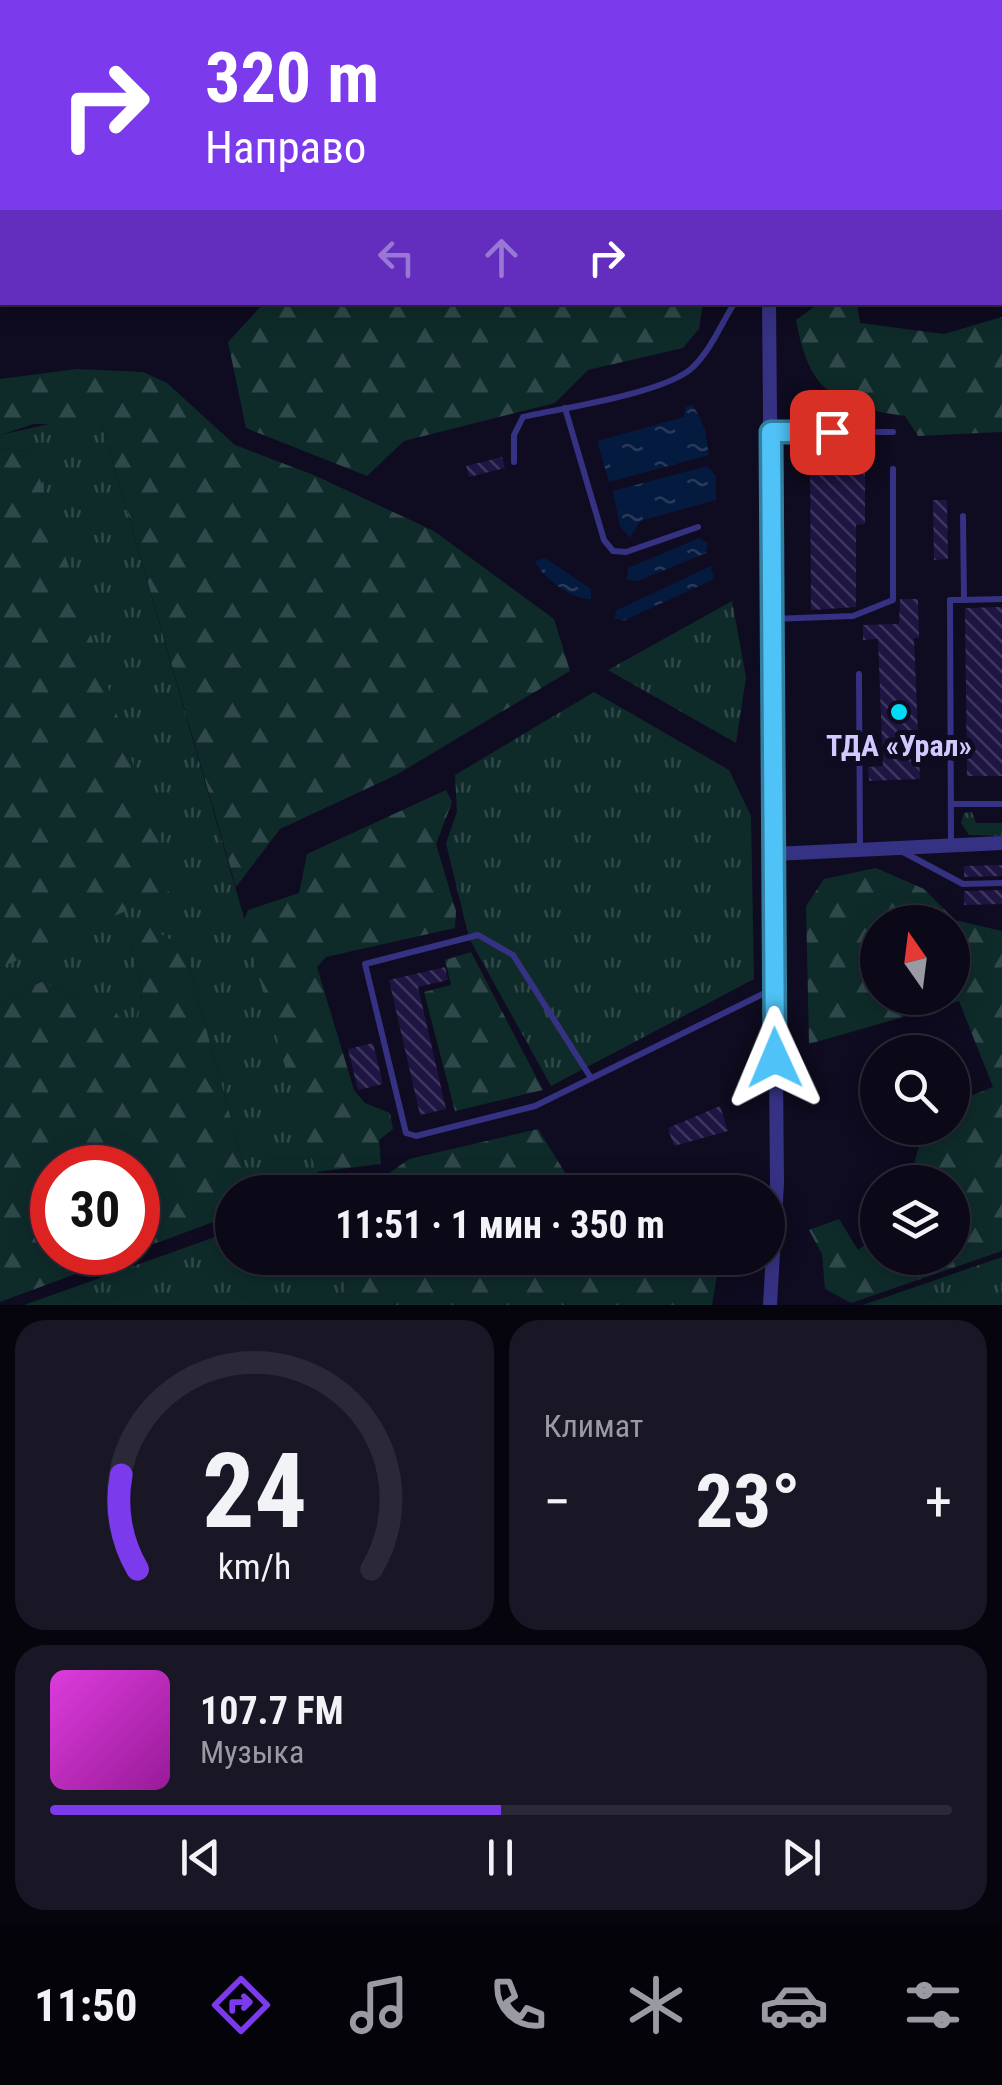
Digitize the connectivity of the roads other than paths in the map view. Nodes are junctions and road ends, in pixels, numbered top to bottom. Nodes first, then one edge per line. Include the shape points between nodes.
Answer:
1 (733, 305) edge
2 (769, 305) edge
3 (566, 408) junction
4 (771, 432) junction
5 (893, 432) dead end
6 (514, 462) dead end
7 (893, 469) dead end
8 (963, 516) dead end
9 (698, 528) dead end
10 (964, 600) junction
11 (1002, 600) edge
12 (771, 619) junction
13 (860, 674) dead end
14 (951, 804) junction
15 (1002, 804) edge
16 (1002, 844) edge
17 (951, 845) junction
18 (894, 846) junction
19 (860, 848) junction
20 (774, 854) junction
21 (1002, 883) edge
22 (774, 988) junction
23 (590, 1078) junction
24 (770, 1305) edge

1 - 3 lane via 690,370 667,383
2 - 4 street
3 - 6 lane via 523,417 514,436
3 - 9 lane via 612,551
4 - 5 lane
4 - 12 street
7 - 12 lane via 893,600 853,616
8 - 10 lane
10 - 11 lane
10 - 14 lane via 950,600
12 - 20 street
13 - 19 lane
14 - 15 lane
14 - 17 lane
16 - 17 street
17 - 18 street
18 - 19 street
18 - 21 lane via 964,884
19 - 20 street
20 - 22 street
22 - 23 lane
22 - 24 street via 777,1182
23 - 23 lane via 534,1106 406,1134 366,964 478,935 513,955

